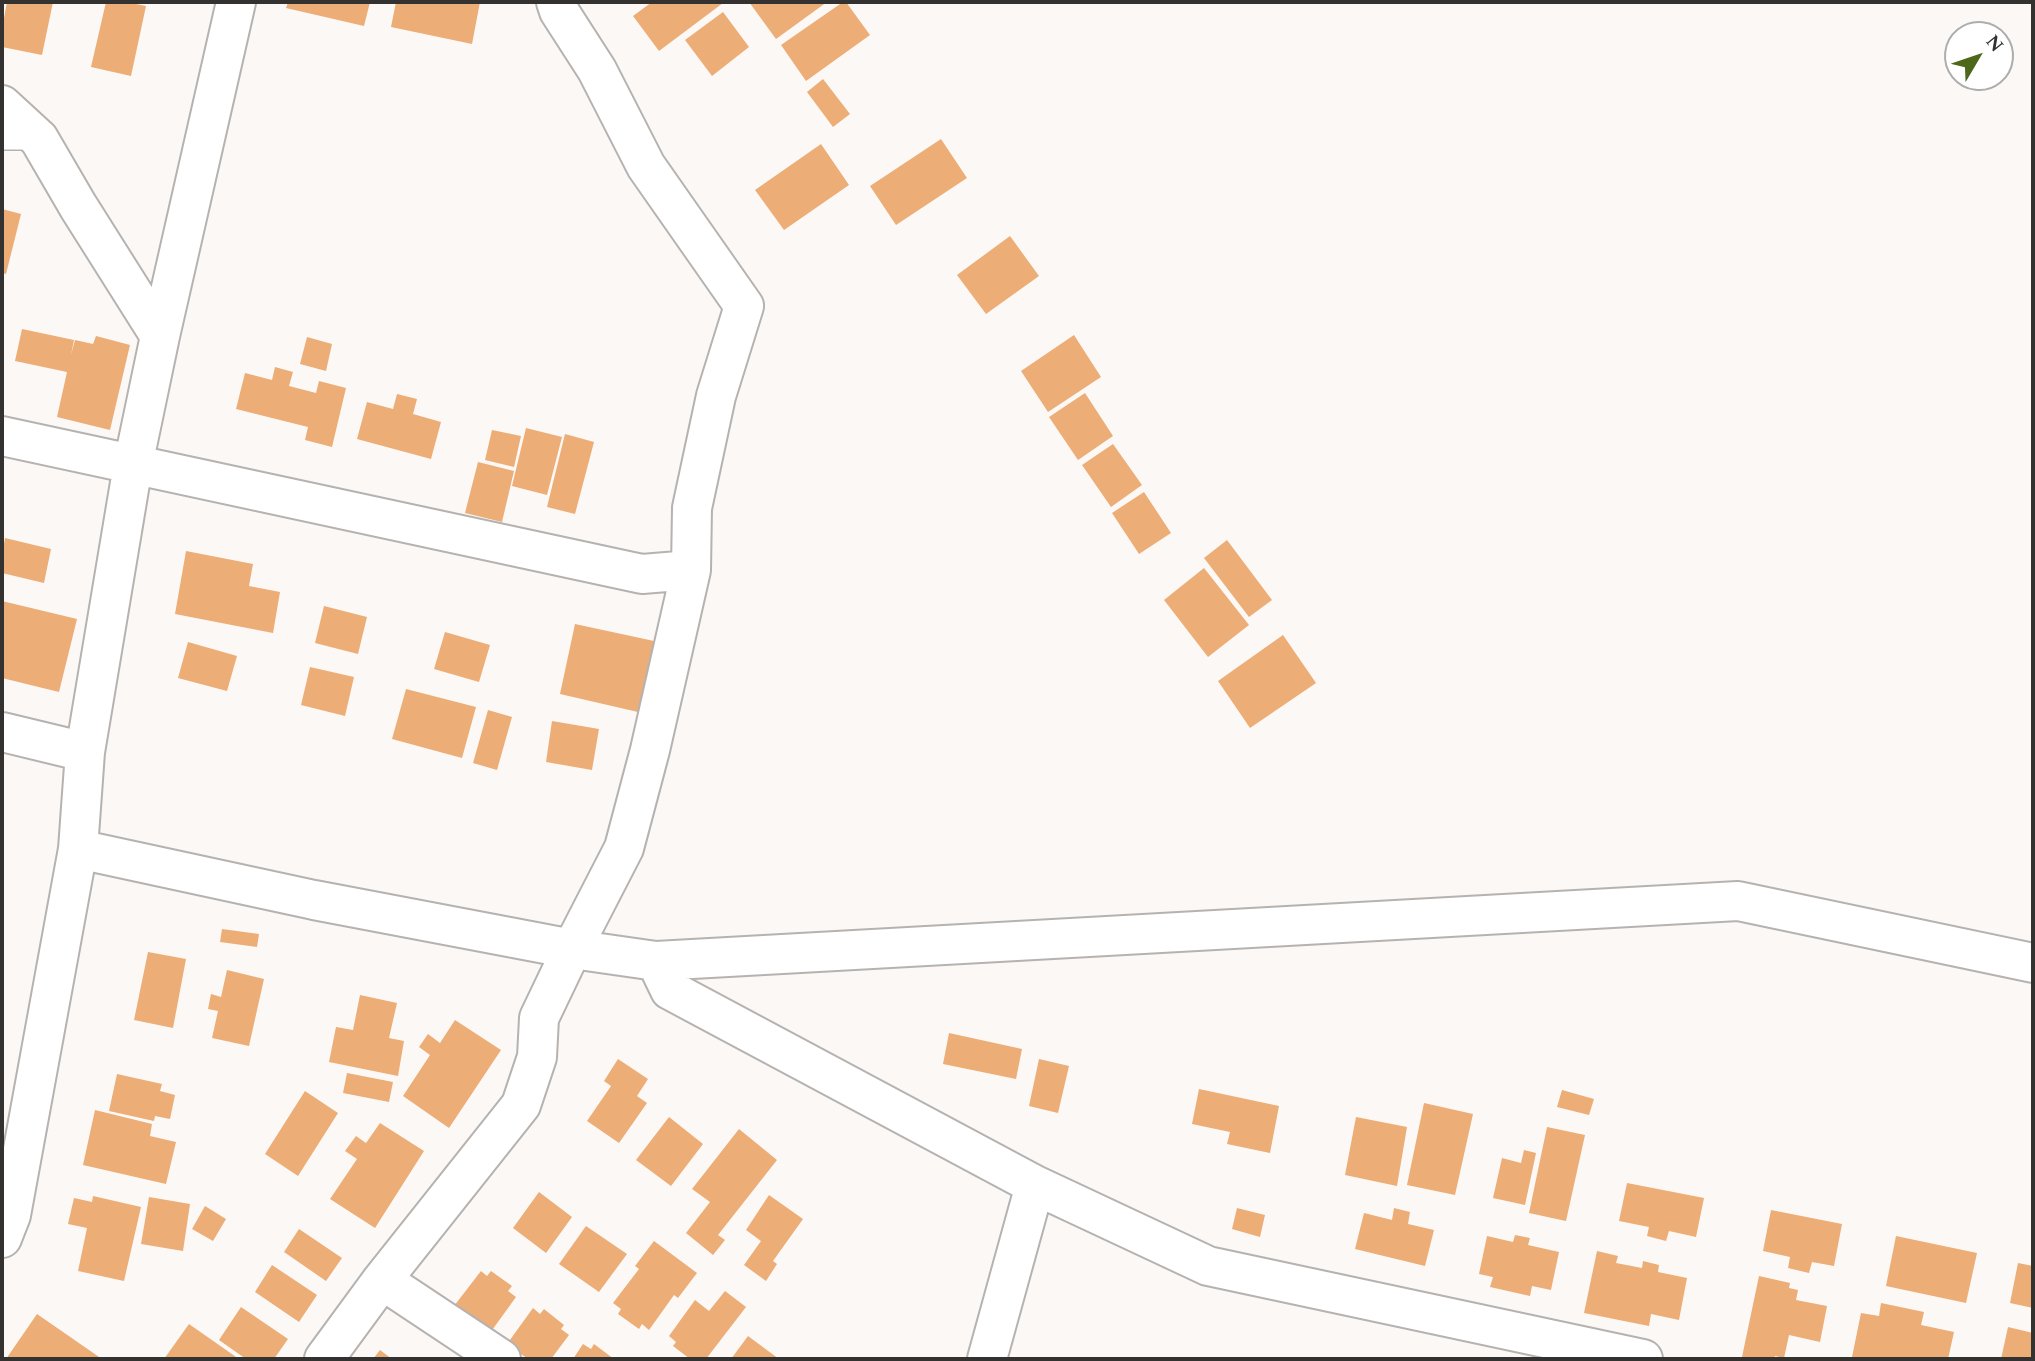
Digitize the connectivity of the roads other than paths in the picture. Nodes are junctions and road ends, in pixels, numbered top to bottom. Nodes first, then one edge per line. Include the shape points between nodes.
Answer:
1 (236, 2) edge
2 (556, 2) edge
3 (2, 106) edge
4 (2, 139) edge
5 (39, 139) junction
6 (160, 336) junction
7 (2, 436) edge
8 (133, 465) junction
9 (691, 569) junction
10 (2, 732) edge
11 (85, 752) junction
12 (78, 849) junction
13 (572, 948) junction
14 (656, 961) junction
15 (2033, 963) edge
16 (1035, 1185) junction
17 (2, 1238) edge
18 (383, 1280) junction
19 (324, 1359) edge
20 (501, 1359) edge
21 (987, 1359) edge
22 (1643, 1359) edge

1 - 6 street
2 - 9 street via 646,166 744,306 716,396 692,508
3 - 5 street
4 - 5 lane
5 - 6 street
6 - 8 street
7 - 8 street
8 - 9 street via 642,574
8 - 11 street
9 - 13 street via 624,848
10 - 11 street
11 - 12 street
12 - 13 street via 314,900
12 - 17 street via 11,1215
13 - 14 street
13 - 18 street via 539,1018 537,1057 521,1105
14 - 15 street via 1738,901
14 - 16 street via 670,990
16 - 21 street
16 - 22 street via 1208,1266
18 - 19 street
18 - 20 street

